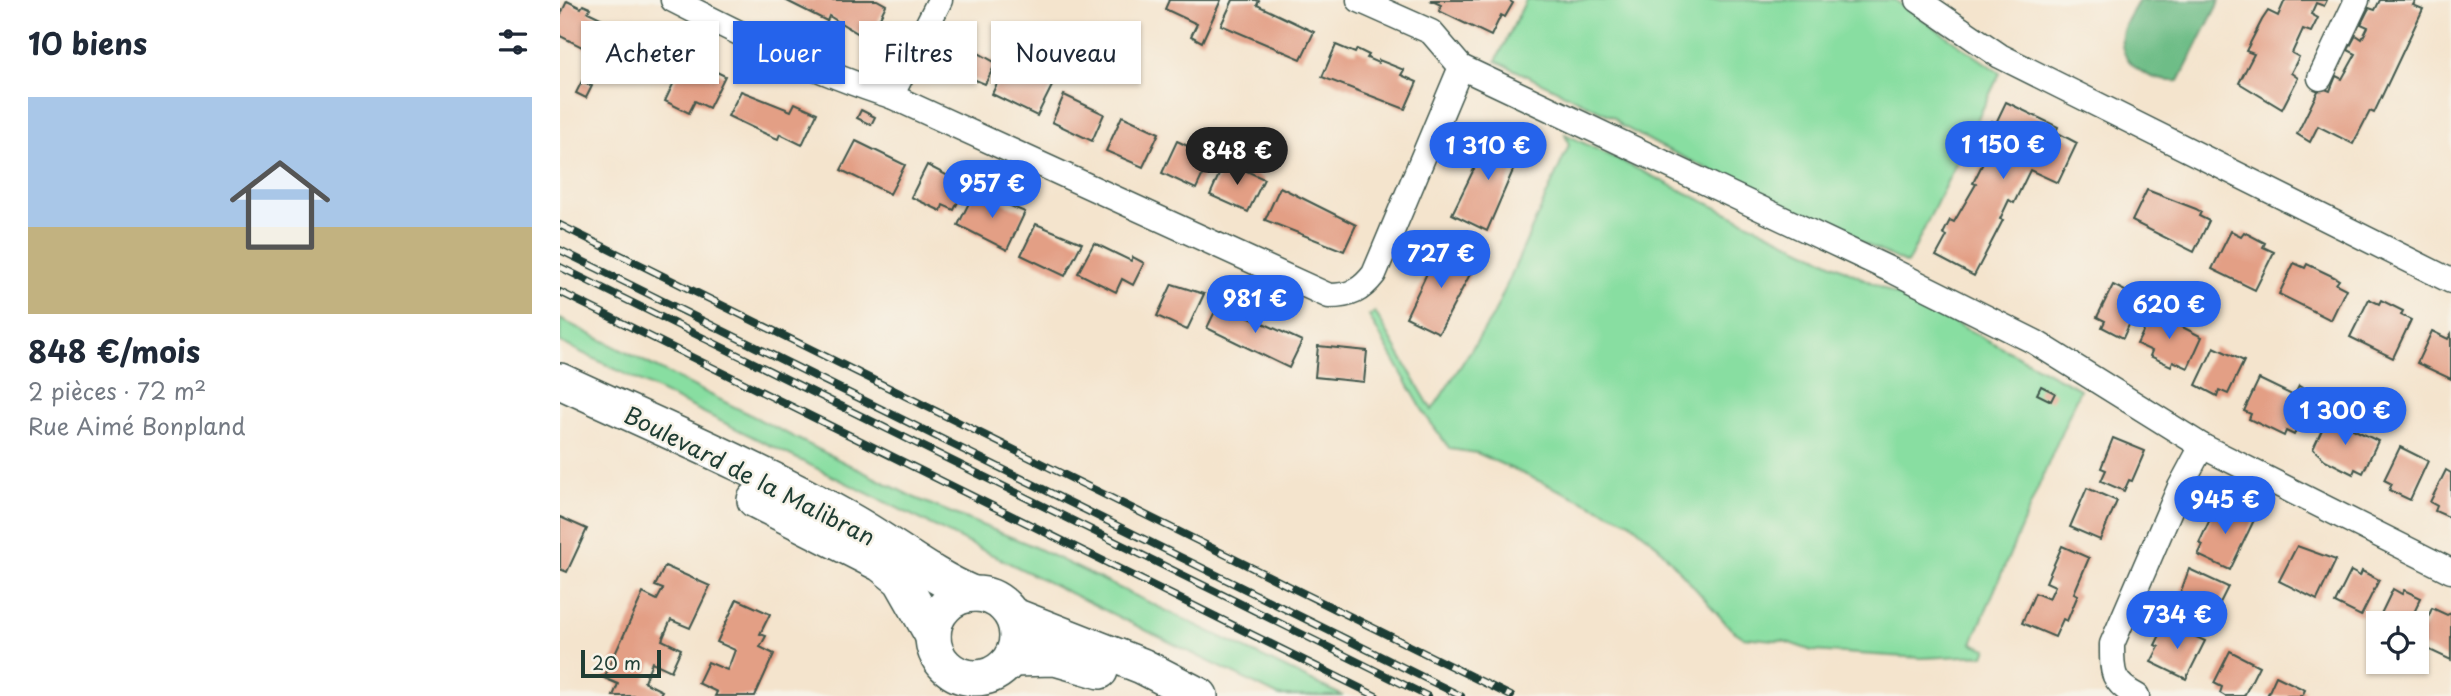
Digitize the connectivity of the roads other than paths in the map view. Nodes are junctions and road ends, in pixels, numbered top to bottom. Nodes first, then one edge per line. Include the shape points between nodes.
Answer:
1 (673, 0) edge
2 (940, 0) edge
3 (1359, 0) edge
4 (1918, 0) edge
5 (2357, 0) edge
6 (1461, 67) junction
7 (2320, 78) dead end
8 (891, 96) junction
9 (2451, 281) edge
10 (560, 381) edge
11 (560, 389) edge
12 (2202, 446) junction
13 (2451, 571) edge
14 (973, 594) junction
15 (1012, 615) junction
16 (933, 636) junction
17 (1011, 659) junction
18 (1153, 696) edge
19 (1200, 696) edge
20 (2137, 696) edge

1 - 8 street via 766,47
2 - 8 street
3 - 6 street via 1431,32
4 - 9 street via 2000,56
5 - 7 street
6 - 8 street via 1374,274 1358,291 1344,296 1329,296
6 - 12 street via 2035,342
10 - 14 main road, Boulevard de la Malibran via 850,521 940,580
11 - 16 main road, Boulevard de la Malibran via 699,471 881,564 901,580
12 - 13 street
12 - 20 street via 2112,644 2112,670 2120,687
14 - 15 main road via 996,599
14 - 16 main road via 949,602 940,612
15 - 17 main road via 1017,637
15 - 19 main road via 1142,666
16 - 17 main road via 941,662 963,677 990,676
17 - 18 main road via 1055,657 1077,662

